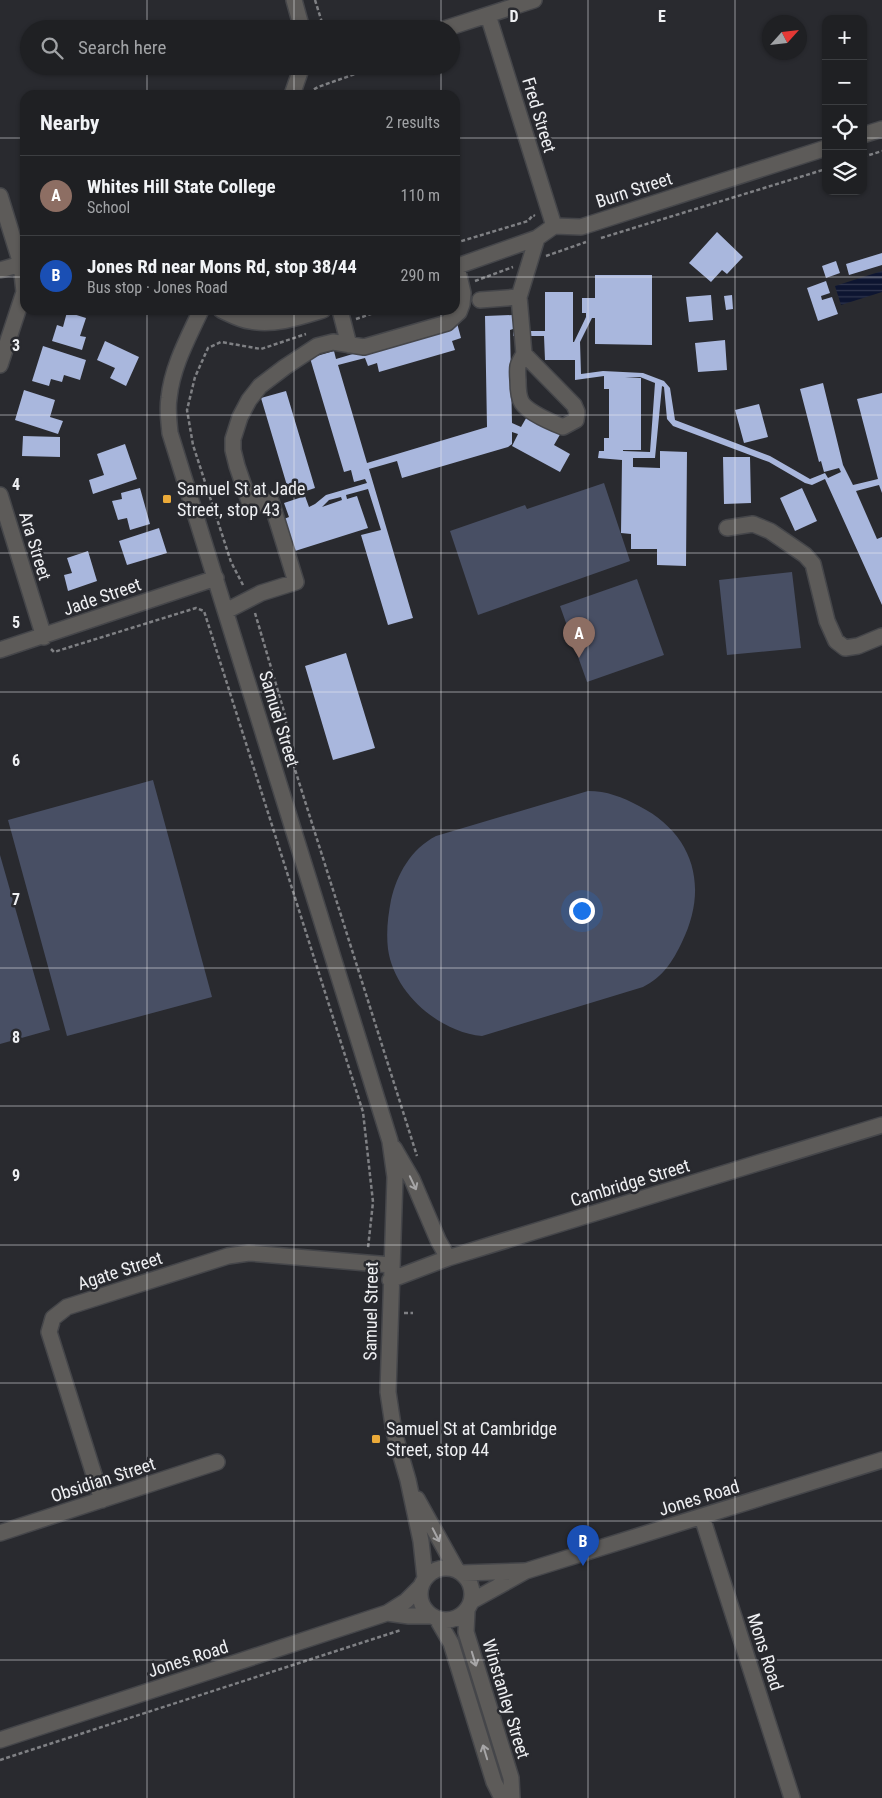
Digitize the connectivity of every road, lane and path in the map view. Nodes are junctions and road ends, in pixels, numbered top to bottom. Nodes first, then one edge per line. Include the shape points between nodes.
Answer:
1 (294, 0) edge
2 (315, 0) edge
3 (534, 0) edge
4 (488, 15) junction
5 (300, 20) edge
6 (321, 20) edge
7 (460, 24) edge
8 (299, 75) edge
9 (352, 75) edge
10 (294, 90) edge
11 (313, 90) edge
12 (882, 129) edge
13 (867, 135) edge
14 (822, 149) edge
15 (882, 151) edge
16 (867, 156) edge
17 (822, 170) edge
18 (0, 196) edge
19 (538, 216) dead end
20 (554, 226) junction
21 (537, 238) junction
22 (460, 241) edge
23 (20, 261) edge
24 (531, 261) junction
25 (20, 264) edge
26 (460, 266) edge
27 (0, 270) edge
28 (460, 282) edge
29 (461, 286) junction
30 (519, 297) junction
31 (480, 300) dead end
32 (20, 304) edge
33 (460, 307) edge
34 (199, 315) edge
35 (234, 315) edge
36 (307, 315) edge
37 (341, 315) edge
38 (456, 315) edge
39 (349, 345) junction
40 (524, 354) junction
41 (0, 365) edge
42 (0, 495) edge
43 (727, 528) dead end
44 (216, 578) junction
45 (226, 611) junction
46 (882, 636) edge
47 (44, 637) junction
48 (0, 650) edge
49 (292, 760) dead end
50 (882, 1125) edge
51 (390, 1140) junction
52 (419, 1163) dead end
53 (368, 1250) dead end
54 (448, 1258) junction
55 (391, 1272) junction
56 (882, 1460) edge
57 (217, 1462) dead end
58 (408, 1480) junction
59 (102, 1500) junction
60 (702, 1516) junction
61 (0, 1533) edge
62 (459, 1571) junction
63 (526, 1571) junction
64 (423, 1582) junction
65 (469, 1606) junction
66 (387, 1613) junction
67 (434, 1618) junction
68 (409, 1628) dead end
69 (0, 1740) edge
70 (0, 1760) edge
71 (502, 1798) edge
72 (512, 1798) edge
73 (792, 1798) edge

1 - 5 street
2 - 6 path
3 - 4 street
4 - 7 street
4 - 20 street, Fred Street
8 - 10 street
9 - 11 path
12 - 13 street
14 - 20 street, Burn Street via 581,227
15 - 16 path
17 - 24 path
18 - 23 street
19 - 22 path via 533,215 528,221
20 - 21 street
21 - 24 street
21 - 26 street
24 - 29 path
24 - 30 street
25 - 27 street
28 - 29 street
29 - 33 street
30 - 31 street
30 - 40 street
32 - 41 street
34 - 44 street, Samuel Street via 176,367 169,398 169,418 173,445
35 - 36 street via 262,322
37 - 39 street
38 - 39 street via 447,323 364,347
39 - 45 street via 333,342 309,351 260,386 240,417 233,439 237,466 252,507 271,502 296,582 261,593
40 - 40 street via 574,405 576,420 570,425 556,424 522,403 518,392 517,365
42 - 47 street, Ara Street
43 - 46 street via 753,524 770,531 805,555 813,564 827,621 836,641 845,648
44 - 45 street, Samuel Street
44 - 47 street, Jade Street
45 - 51 street, Samuel Street
47 - 48 street, Jade Street
47 - 53 path via 54,652 196,608 204,611 363,1112 373,1202
49 - 52 path
50 - 54 street, Cambridge Street
51 -> 54 street, Samuel Street via 412,1179
51 - 55 street, Samuel Street via 395,1177
54 - 55 street, Cambridge Street
55 - 58 street, Samuel Street via 388,1392 394,1432
55 - 59 street, Agate Street via 248,1253 228,1256 67,1307 53,1318 48,1332
56 - 60 street, Jones Road
57 - 59 street, Obsidian Street
58 -> 62 street, Samuel Street via 441,1544
58 - 64 street, Samuel Street via 421,1541
59 - 61 street, Obsidian Street
60 - 63 street, Jones Road
60 - 73 street, Mons Road
62 - 63 street, Jones Road
62 - 64 street via 438,1568
62 - 65 street via 471,1586
63 - 65 street, Jones Road
64 - 66 street, Jones Road via 406,1601
64 - 67 street via 421,1602
65 - 67 street via 453,1620
65 -> 72 street, Winstanley Street via 466,1632 511,1778
66 - 67 street, Jones Road
66 - 69 street, Jones Road
71 -> 67 street, Winstanley Street via 494,1782 451,1642
68 - 70 path

